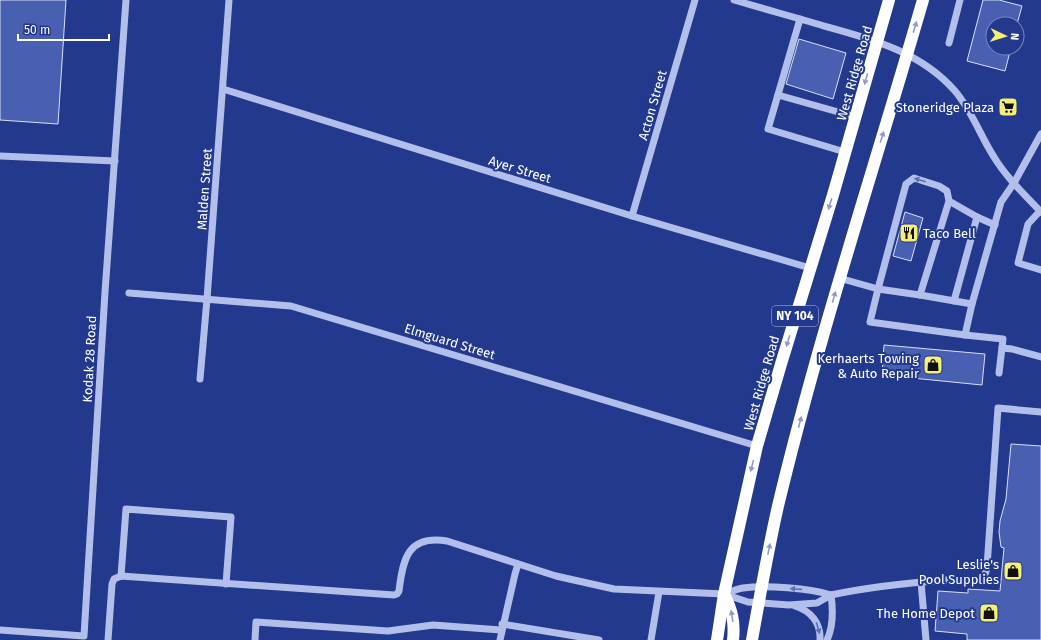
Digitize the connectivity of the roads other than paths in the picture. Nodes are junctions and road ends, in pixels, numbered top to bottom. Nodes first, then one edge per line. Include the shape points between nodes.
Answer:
1 (126, 0) edge
2 (229, 0) edge
3 (696, 0) edge
4 (734, 0) edge
5 (889, 0) edge
6 (923, 0) edge
7 (960, 0) edge
8 (800, 19) junction
9 (877, 41) junction
10 (949, 44) dead end
11 (907, 54) junction
12 (223, 89) junction
13 (778, 95) junction
14 (856, 117) junction
15 (1041, 134) edge
16 (846, 152) junction
17 (0, 156) edge
18 (115, 161) junction
19 (1014, 183) junction
20 (948, 201) junction
21 (1040, 211) edge
22 (632, 216) junction
23 (977, 217) junction
24 (995, 225) junction
25 (810, 268) junction
26 (1041, 270) edge
27 (840, 278) junction
28 (878, 289) junction
29 (129, 293) dead end
30 (920, 295) junction
31 (207, 299) junction
32 (954, 301) junction
33 (972, 304) junction
34 (965, 335) junction
35 (1002, 348) junction
36 (1041, 357) edge
37 (999, 372) dead end
38 (200, 379) dead end
39 (1041, 412) edge
40 (757, 446) junction
41 (518, 564) junction
42 (121, 576) junction
43 (921, 582) junction
44 (226, 584) junction
45 (762, 587) junction
46 (659, 592) junction
47 (724, 594) junction
48 (831, 595) junction
49 (759, 603) junction
50 (789, 605) junction
51 (502, 627) junction
52 (0, 630) edge
53 (108, 640) edge
54 (255, 640) edge
55 (500, 640) edge
56 (598, 640) edge
57 (651, 640) edge
58 (717, 640) edge
59 (733, 640) edge
60 (752, 640) edge
61 (820, 640) edge
62 (828, 640) edge
63 (926, 640) edge

1 - 18 street, Kodak 28 Road
2 - 12 street, Malden Street
3 - 22 street, Acton Street
4 - 8 street
5 - 9 highway, West Ridge Road / NY 104
11 -> 6 highway, NY 104
7 - 10 street
8 - 9 street
8 - 13 street
9 - 11 street
9 -> 14 highway, West Ridge Road / NY 104
11 - 19 street via 931,69 956,92 995,158
27 -> 11 highway, NY 104
12 - 22 street, Ayer Street
12 - 31 street, Malden Street
13 - 14 street
13 - 16 street via 768,128
14 - 16 highway, West Ridge Road / NY 104
15 - 19 street
16 -> 25 highway, West Ridge Road / NY 104
17 - 18 street
18 - 52 street, Kodak 28 Road via 84,636
19 - 21 street
19 - 24 street via 1001,202
20 - 23 street
20 -> 28 street via 947,191 939,186 914,178 906,184
20 - 30 street
21 - 26 street via 1028,224 1018,263
22 - 25 street, Ayer Street
23 - 24 street
23 - 32 street
24 - 33 street
25 -> 40 highway, West Ridge Road / NY 104
27 - 28 street
45 -> 27 highway, NY 104 via 789,462
28 - 30 street
28 - 34 street via 870,322
29 - 31 street, Elmguard Street
30 - 32 street
31 - 38 street, Malden Street
31 - 40 street, Elmguard Street via 292,306
32 - 33 street
33 - 34 street
34 - 35 street via 1003,339
35 - 36 street
35 - 37 street
39 - 43 street via 998,408 987,567 983,578 978,581
40 -> 47 highway, West Ridge Road / NY 104
41 - 44 street via 447,541 430,539 414,547 404,560 399,591 394,595
41 - 46 street via 600,587
41 - 51 street
42 - 44 street
42 - 44 street via 126,509 231,517
42 - 53 street via 114,579 112,584
43 - 48 street
43 - 63 street
45 - 47 street via 742,588
48 -> 45 street via 808,590
45 - 49 highway, NY 104
46 - 47 street
46 - 57 street
47 - 49 street
47 - 58 highway, West Ridge Road / NY 104
59 -> 47 highway via 732,613
48 - 50 street via 817,603
48 - 62 street via 832,618
49 - 50 street
49 - 60 highway, NY 104
50 -> 61 street via 803,609 812,616 818,626
51 - 54 street via 433,625 388,631 256,622
51 - 55 street
51 - 56 street

